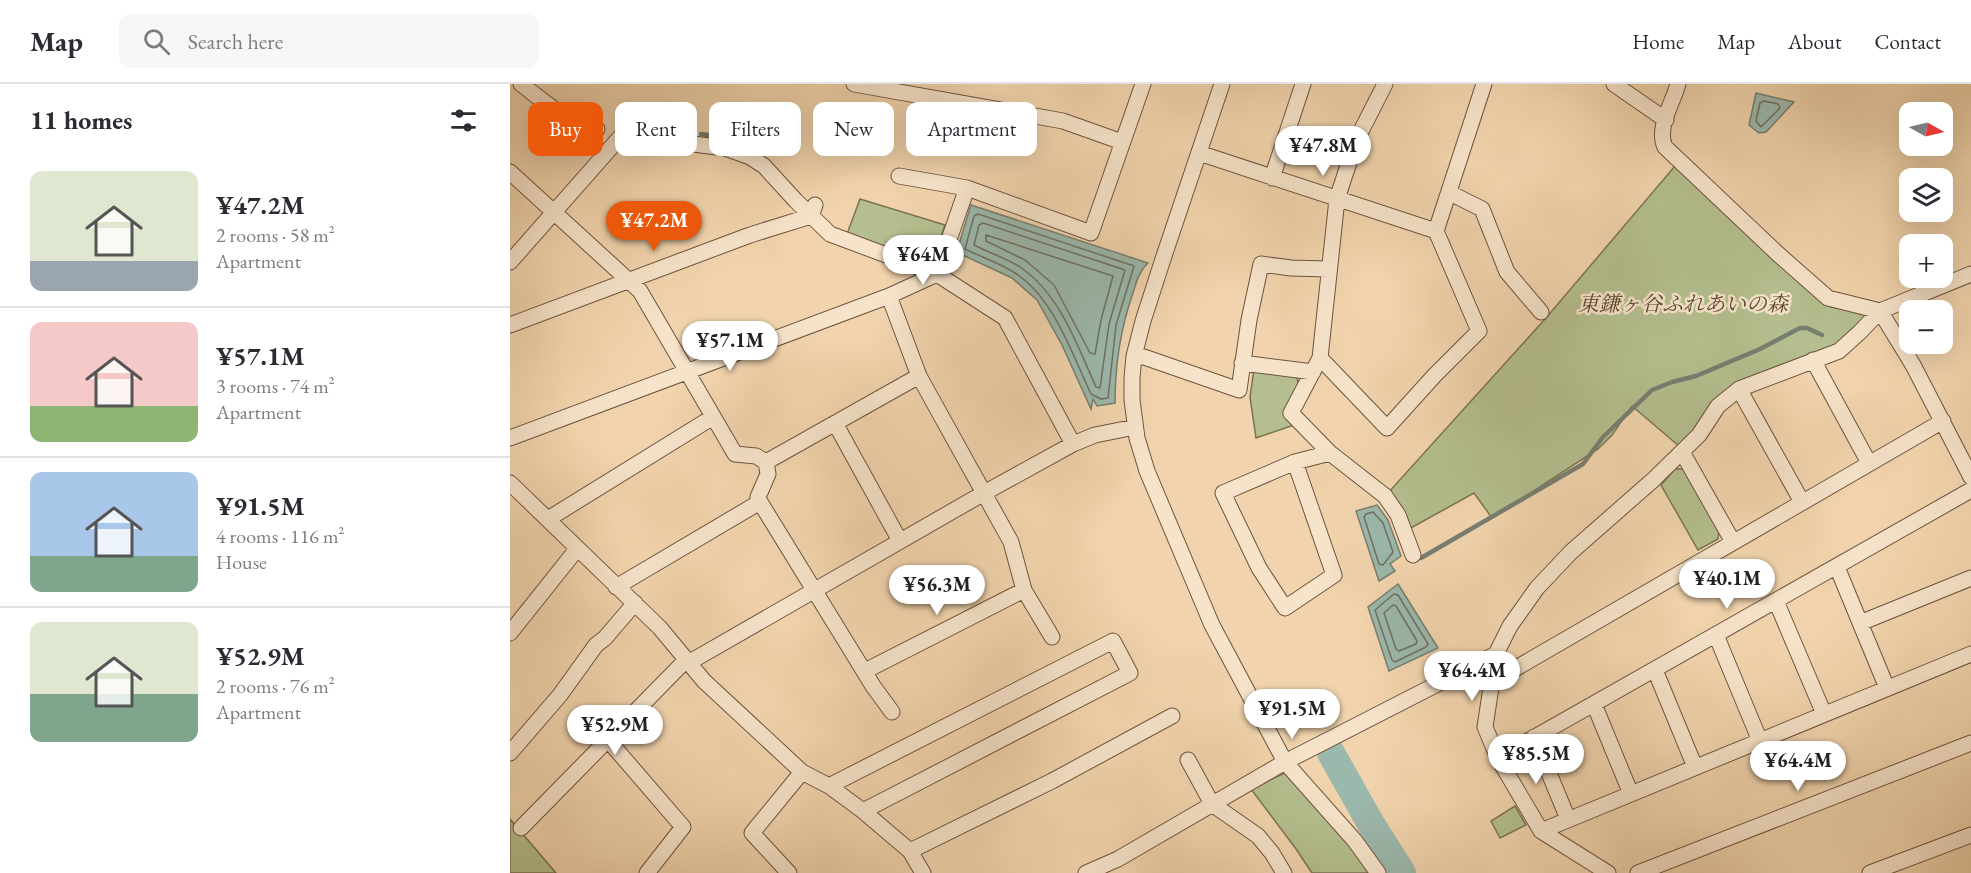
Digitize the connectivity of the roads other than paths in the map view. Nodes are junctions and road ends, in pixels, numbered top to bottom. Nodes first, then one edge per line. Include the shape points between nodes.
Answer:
1 (521, 84) edge
2 (854, 84) edge
3 (1143, 84) edge
4 (1222, 84) edge
5 (1303, 84) edge
6 (1385, 84) edge
7 (1484, 84) edge
8 (1614, 84) edge
9 (1678, 84) edge
10 (545, 102) edge
11 (1666, 120) junction
12 (1122, 142) junction
13 (1199, 153) junction
14 (510, 172) edge
15 (899, 176) dead end
16 (1272, 178) junction
17 (967, 188) junction
18 (1450, 193) junction
19 (1337, 199) junction
20 (555, 212) junction
21 (813, 212) junction
22 (1436, 231) junction
23 (510, 262) edge
24 (940, 267) junction
25 (1328, 269) junction
26 (1971, 274) edge
27 (629, 279) junction
28 (889, 296) junction
29 (1880, 311) junction
30 (1541, 312) dead end
31 (510, 325) edge
32 (1134, 356) junction
33 (1320, 358) junction
34 (1813, 360) junction
35 (1242, 363) junction
36 (686, 371) junction
37 (1313, 372) junction
38 (919, 376) junction
39 (1739, 389) junction
40 (713, 417) junction
41 (1943, 421) junction
42 (835, 423) junction
43 (1135, 427) junction
44 (510, 438) edge
45 (1084, 439) junction
46 (1682, 452) junction
47 (1330, 453) junction
48 (765, 462) junction
49 (1295, 462) junction
50 (1869, 464) junction
51 (1971, 477) edge
52 (510, 483) edge
53 (1971, 490) edge
54 (984, 493) junction
55 (760, 502) junction
56 (1802, 502) junction
57 (548, 519) junction
58 (900, 542) junction
59 (1733, 542) junction
60 (578, 549) junction
61 (1413, 555) dead end
62 (1837, 567) junction
63 (1971, 578) edge
64 (616, 587) junction
65 (1024, 590) junction
66 (814, 591) junction
67 (1776, 602) junction
68 (635, 603) junction
69 (1860, 623) junction
70 (510, 633) edge
71 (1716, 635) junction
72 (1053, 636) dead end
73 (1496, 654) junction
74 (1971, 654) edge
75 (687, 662) junction
76 (1654, 670) junction
77 (865, 671) junction
78 (1492, 682) junction
79 (1887, 688) junction
80 (1594, 704) junction
81 (892, 712) dead end
82 (1824, 714) junction
83 (1172, 716) dead end
84 (1534, 737) junction
85 (608, 740) junction
86 (1760, 741) junction
87 (1971, 743) edge
88 (510, 753) edge
89 (1498, 758) junction
90 (1188, 760) dead end
91 (1286, 762) junction
92 (1695, 767) junction
93 (802, 772) junction
94 (829, 786) junction
95 (1631, 794) junction
96 (1212, 804) junction
97 (864, 811) junction
98 (1568, 819) junction
99 (521, 828) dead end
100 (1541, 831) junction
101 (1971, 835) edge
102 (910, 851) junction
103 (1120, 866) edge
104 (647, 873) edge
105 (789, 873) edge
106 (923, 873) edge
107 (1086, 873) edge
108 (1284, 873) edge
109 (1377, 873) edge
110 (1608, 873) edge
111 (1638, 873) edge
112 (1870, 873) edge

1 - 10 street
2 - 12 street via 1063,121
3 - 12 street
4 - 13 street
5 - 16 street
6 - 19 street via 1356,141
7 - 18 street
8 - 11 street
9 - 11 street
11 - 29 street via 1662,140 1665,147 1778,254 1828,298
12 - 17 street via 1091,233
13 - 16 street
13 - 32 street
14 - 20 street
15 - 17 street
16 - 19 street
17 - 24 street
18 - 22 street
18 - 30 street via 1482,209 1507,272
19 - 22 street
19 - 25 street
20 - 21 street via 622,135 725,148 750,157
20 - 23 street
20 - 27 street
21 - 24 street via 830,234
21 - 27 street
22 - 33 street via 1479,331 1387,428
24 - 28 street
24 - 45 street via 1005,318
25 - 33 street
25 - 35 street via 1261,264
26 - 29 street
27 - 31 street
27 - 36 street via 640,291
28 - 36 street
28 - 38 street
29 - 34 street via 1839,351
29 - 41 street
32 - 35 street via 1239,390
32 - 43 street
33 - 37 street
34 - 39 street
34 - 50 street
35 - 37 street
36 - 40 street
36 - 44 street
37 - 47 street via 1291,413
38 - 42 street
38 - 54 street
39 - 46 street via 1718,406 1700,435
39 - 56 street
40 - 48 street via 735,454 756,456
40 - 57 street
41 - 50 street
41 - 51 street
42 - 48 street
42 - 58 street
43 - 45 street
43 - 91 street via 1147,471 1212,625
45 - 54 street
46 - 59 street
46 - 73 street via 1537,588
47 - 49 street
47 - 61 street via 1385,496 1398,515
48 - 55 street via 768,474 758,496
49 - 49 street via 1223,493 1258,568 1285,608 1334,575
50 - 56 street
52 - 57 street
53 - 62 street
54 - 58 street
54 - 65 street via 1011,542
55 - 64 street
55 - 66 street
56 - 59 street
57 - 60 street
58 - 66 street
59 - 78 street
60 - 64 street
60 - 70 street
62 - 67 street
62 - 69 street
63 - 69 street
64 - 68 street
65 - 72 street
65 - 77 street
66 - 75 street
66 - 77 street
67 - 71 street
67 - 82 street
68 - 75 street
68 - 88 street via 596,645
69 - 79 street
71 - 76 street
71 - 86 street
73 - 78 street
73 - 91 street
74 - 79 street
75 - 85 street
75 - 93 street
76 - 80 street
76 - 92 street
77 - 81 street
78 - 89 street via 1485,727
79 - 82 street
80 - 84 street
80 - 95 street
82 - 86 street
83 - 102 street
84 - 89 street
84 - 98 street
85 - 99 street
85 - 104 street via 683,827
86 - 92 street
87 - 111 street
89 - 100 street
90 - 96 street
91 - 96 street
91 - 109 street via 1355,841
92 - 95 street
93 - 94 street
93 - 105 street via 752,833
94 - 97 street
94 - 97 street via 1113,640 1130,673
95 - 98 street
96 - 103 street
96 - 108 street via 1258,836
97 - 102 street
98 - 100 street
100 - 110 street
101 - 112 street
102 - 106 street
103 - 107 street

